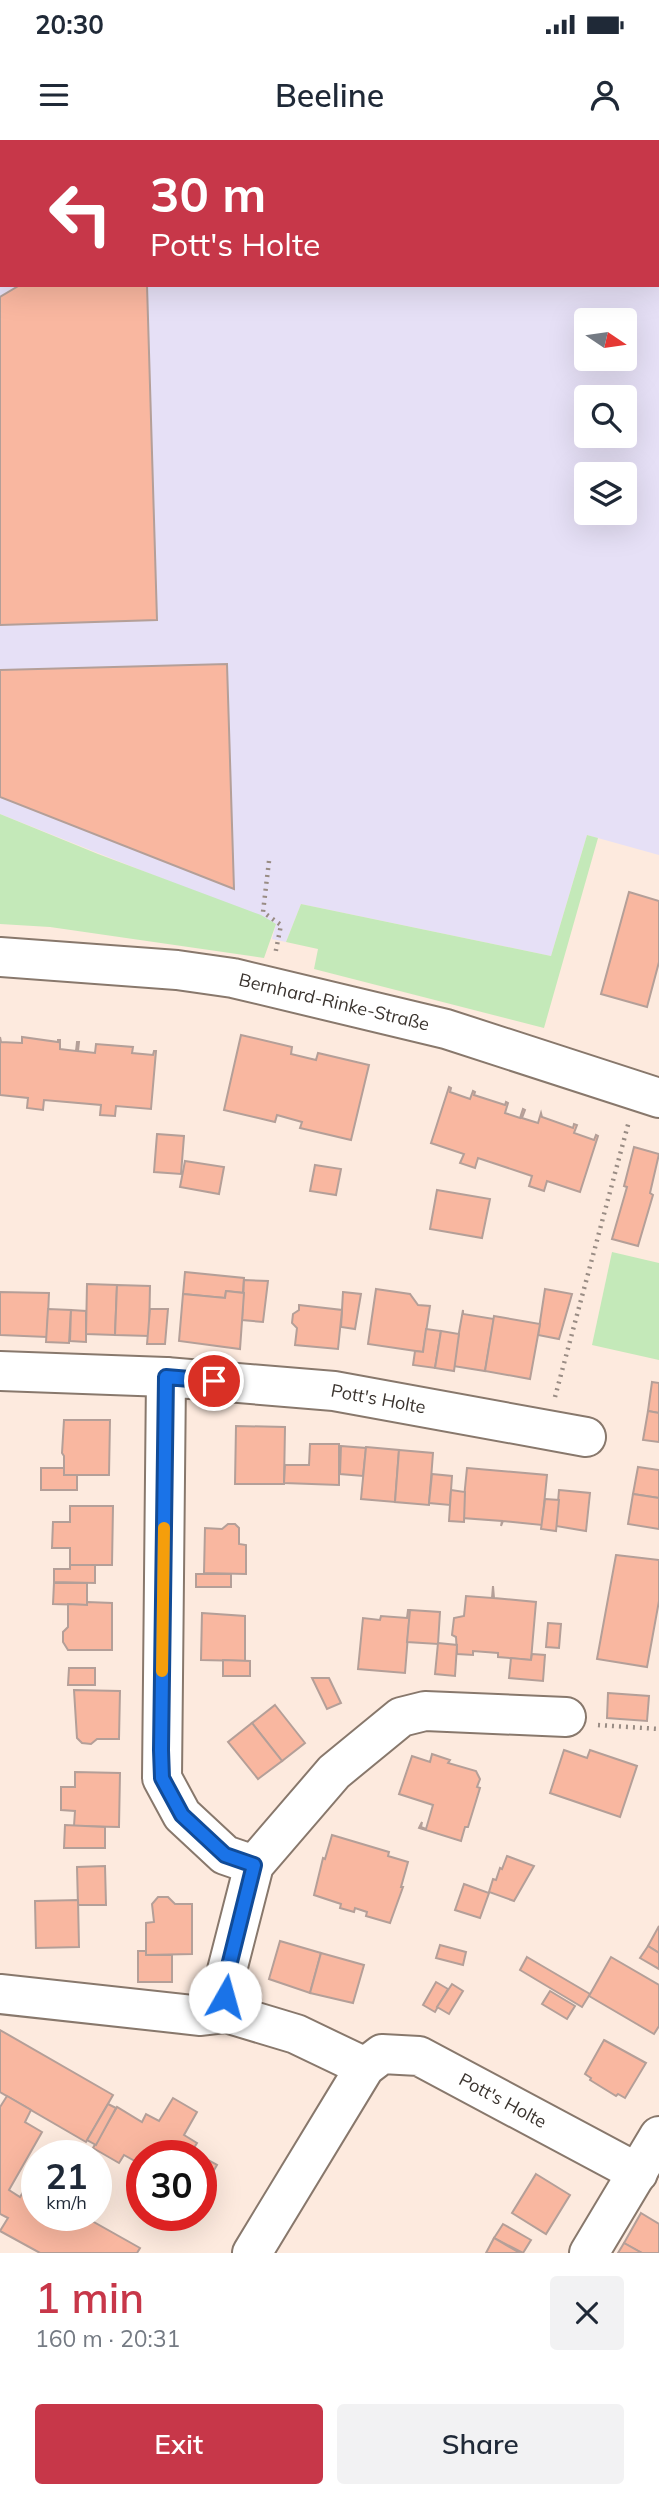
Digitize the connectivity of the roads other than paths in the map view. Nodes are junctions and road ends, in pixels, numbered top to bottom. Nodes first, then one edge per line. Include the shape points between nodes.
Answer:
1 (0, 957) edge
2 (648, 1094) edge
3 (0, 1371) edge
4 (166, 1377) junction
5 (586, 1437) dead end
6 (566, 1717) road end
7 (254, 1865) junction
8 (0, 1994) edge
9 (226, 2012) junction
10 (365, 2067) junction
11 (659, 2136) edge
12 (638, 2173) junction
13 (252, 2253) edge
14 (589, 2253) edge

1 - 2 street, Bernhard-Rinke-Straße via 233,978 446,1029
3 - 4 street, Pott's Holte
4 - 5 street, Pott's Holte via 334,1391
4 - 7 street via 162,1778 182,1815 225,1855
6 - 7 street via 425,1711 401,1717 334,1772
7 - 9 street via 225,1982
8 - 9 street via 201,2016
9 - 10 street via 296,2034
10 - 12 street, Pott's Holte via 382,2054 419,2056
10 - 13 street
11 - 12 street
12 - 14 street

